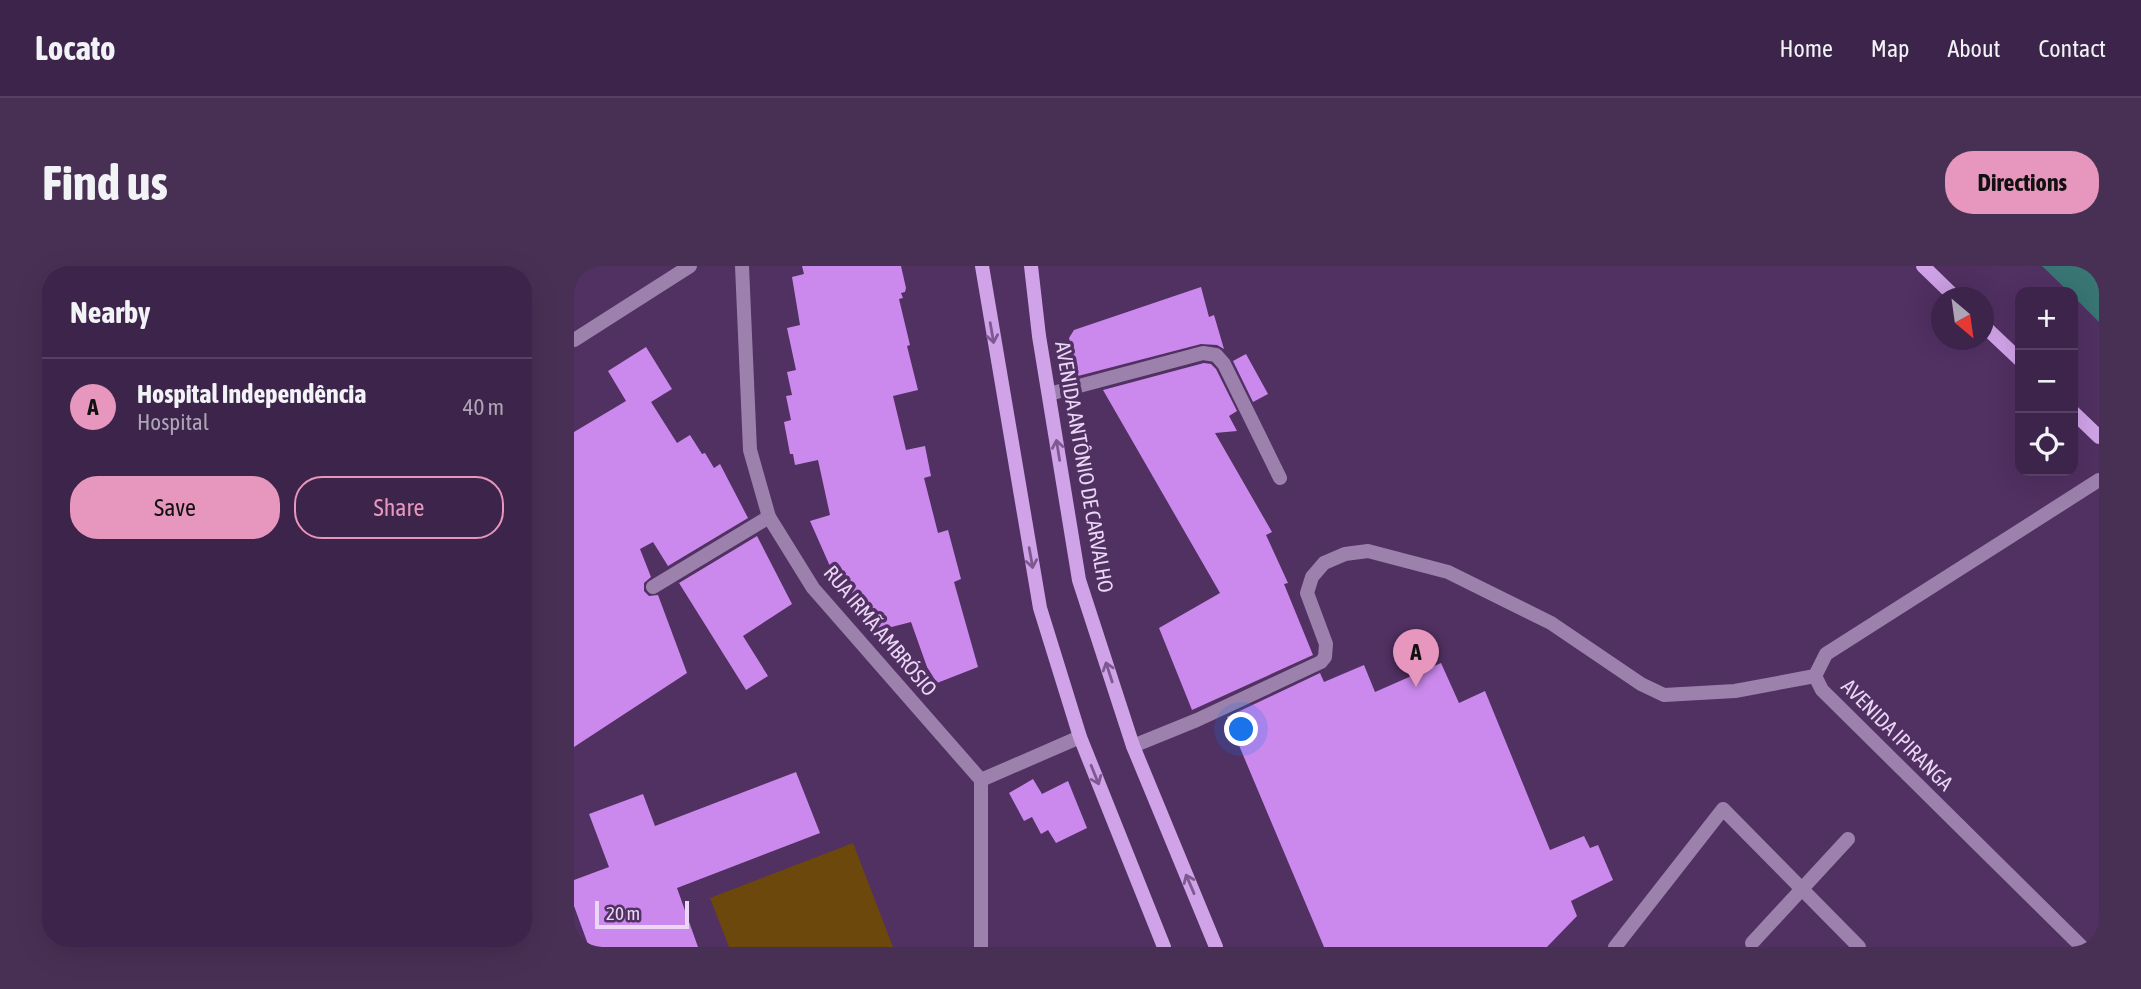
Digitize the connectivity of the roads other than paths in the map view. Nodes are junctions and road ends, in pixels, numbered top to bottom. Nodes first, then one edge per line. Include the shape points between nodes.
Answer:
1 (690, 266) edge
2 (742, 266) edge
3 (982, 266) edge
4 (1031, 266) edge
5 (1923, 266) edge
6 (1945, 287) edge
7 (1994, 335) edge
8 (574, 340) edge
9 (2015, 355) edge
10 (1049, 394) junction
11 (2074, 413) edge
12 (2099, 437) edge
13 (1280, 478) dead end
14 (2099, 480) edge
15 (769, 517) junction
16 (653, 587) dead end
17 (1815, 676) junction
18 (1080, 737) junction
19 (1133, 746) junction
20 (981, 780) junction
21 (1848, 839) dead end
22 (1802, 890) junction
23 (1752, 943) dead end
24 (981, 947) edge
25 (1164, 947) edge
26 (1216, 947) edge
27 (1615, 947) edge
28 (1859, 947) edge
29 (2082, 947) edge

1 - 8 street
2 - 15 street, RUA IRMÃ AMBRÓSIO via 750,450
3 -> 18 main road via 1040,608
4 - 10 main road, AVENIDA ANTÔNIO DE CARVALHO
5 - 6 main road
7 - 9 main road
10 - 13 street via 1203,353 1216,355
19 -> 10 main road, AVENIDA ANTÔNIO DE CARVALHO via 1079,580
11 - 12 main road
14 - 17 street, AVENIDA IPIRANGA via 1826,654
15 - 16 street
15 - 20 street, RUA IRMÃ AMBRÓSIO via 813,588
17 - 19 street via 1735,691 1664,695 1551,623 1448,572 1368,551 1324,563 1312,577 1307,593 1326,645 1321,662
17 - 29 street, AVENIDA IPIRANGA via 1822,690
18 - 20 street
18 -> 25 main road
26 -> 19 main road, AVENIDA ANTÔNIO DE CARVALHO
20 - 24 street
21 - 22 street
22 - 23 street
22 - 27 street via 1723,809
22 - 28 street

